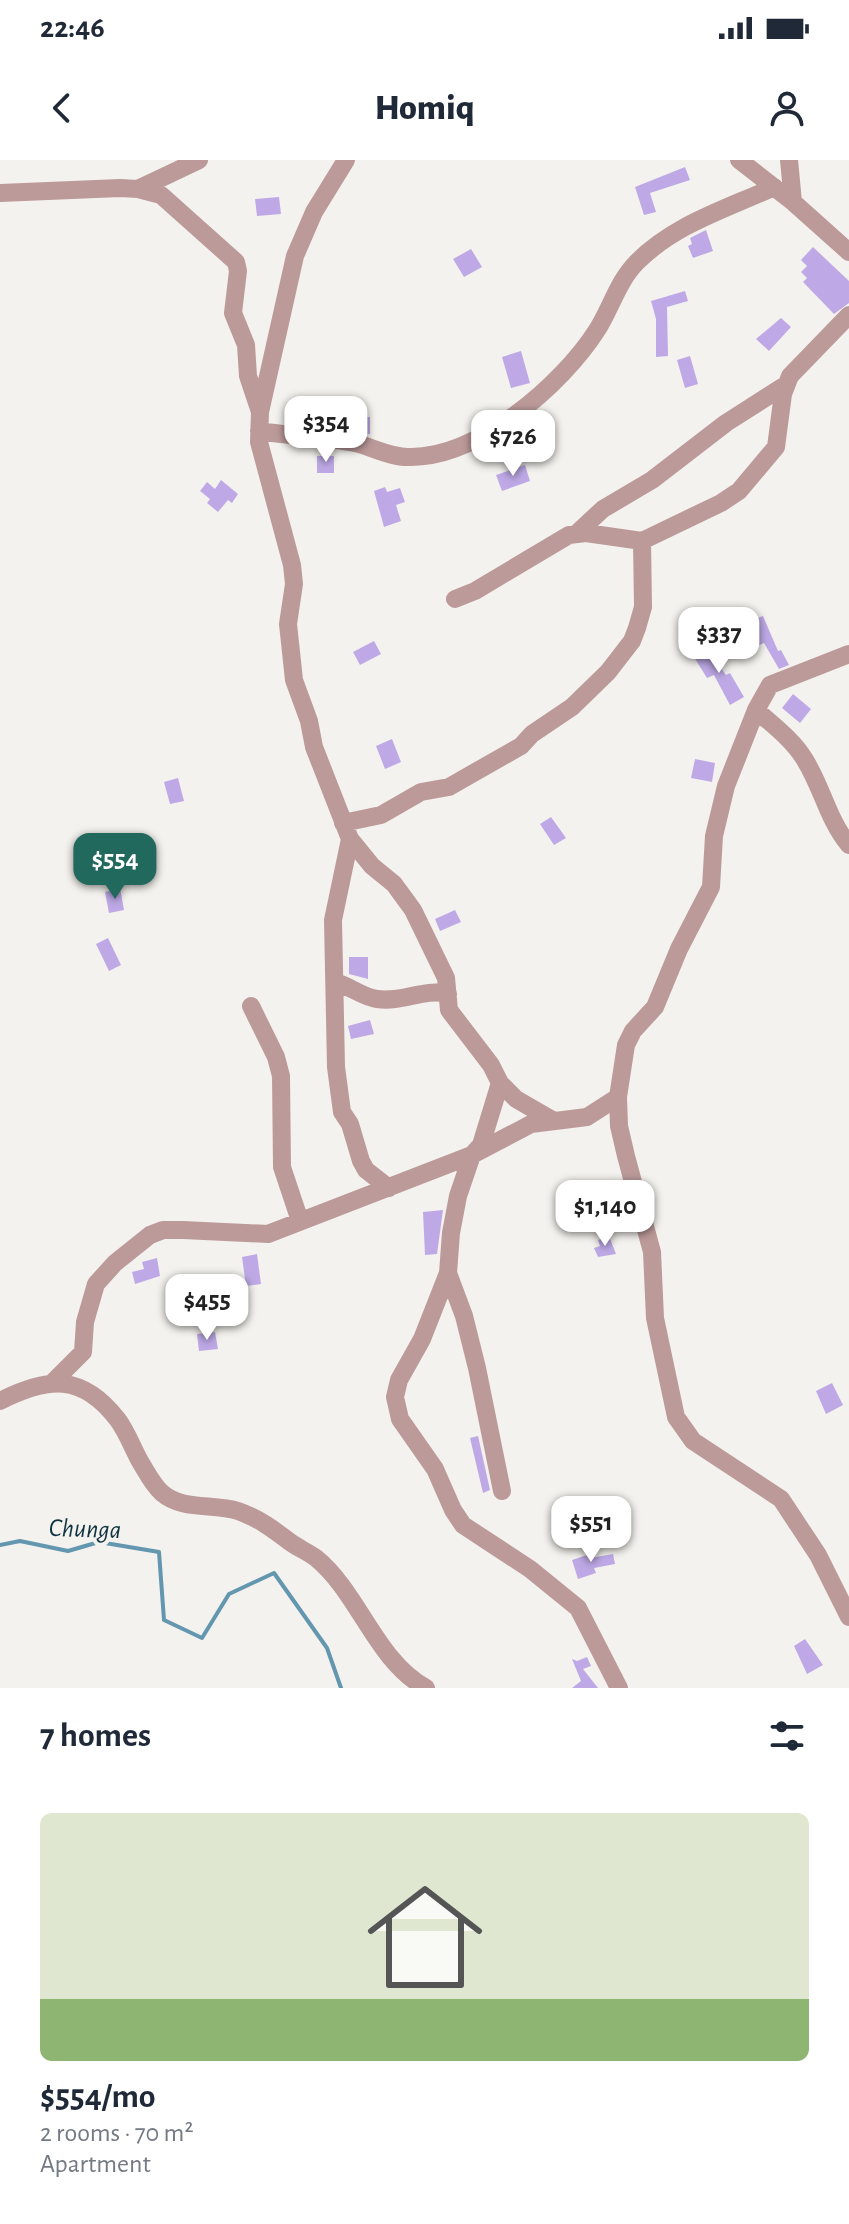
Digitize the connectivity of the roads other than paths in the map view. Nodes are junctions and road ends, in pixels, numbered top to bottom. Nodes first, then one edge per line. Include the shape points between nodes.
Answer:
1 (199, 160) edge
2 (346, 160) edge
3 (739, 160) edge
4 (789, 160) edge
5 (774, 187) junction
6 (138, 189) junction
7 (0, 193) edge
8 (793, 202) junction
9 (849, 252) edge
10 (849, 315) edge
11 (787, 384) junction
12 (260, 412) junction
13 (259, 431) junction
14 (576, 534) junction
15 (642, 541) junction
16 (455, 599) dead end
17 (849, 654) edge
18 (756, 710) junction
19 (346, 831) junction
20 (847, 841) edge
21 (335, 982) junction
22 (448, 994) junction
23 (251, 1006) dead end
24 (500, 1083) junction
25 (618, 1097) junction
26 (554, 1121) junction
27 (472, 1155) junction
28 (389, 1188) junction
29 (300, 1221) junction
30 (448, 1273) junction
31 (53, 1382) junction
32 (0, 1401) edge
33 (502, 1491) dead end
34 (846, 1606) edge
35 (426, 1688) edge
36 (619, 1688) edge

1 - 6 street
2 - 12 street via 295,256
3 - 5 street
4 - 8 street
5 - 8 street
5 - 13 street via 682,226 656,244 634,265 576,362 481,436 446,453 406,457 353,443
6 - 7 street
6 - 12 street via 176,206 236,262 233,313 246,345 248,376
8 - 9 street
10 - 11 street
11 - 14 street via 603,509
11 - 15 street via 776,447 749,483 721,503
12 - 13 street
13 - 19 street via 292,565 288,624 294,680
14 - 15 street
14 - 16 street
15 - 19 street via 643,607 632,641 608,672 521,746 449,787 421,792
17 - 18 street via 770,685
18 - 20 street via 806,761
18 - 25 street via 726,786 714,836 711,887 655,1007 626,1045
19 - 21 street via 333,920
19 - 22 street via 408,902 436,952
21 - 22 street via 376,999 396,1000 432,990
21 - 28 street via 342,1112 366,1170
22 - 24 street via 449,1010
23 - 29 street via 281,1076 282,1167
24 - 26 street
24 - 27 street via 481,1145
25 - 26 street via 587,1117
25 - 34 street via 619,1126 652,1252 655,1318 676,1417 693,1441 781,1499
26 - 27 street via 531,1124
27 - 28 street
27 - 30 street via 454,1211
28 - 29 street
29 - 31 street via 268,1234 163,1230 150,1235 96,1284 83,1352
30 - 33 street via 477,1368
30 - 36 street via 399,1380 395,1397 400,1419 435,1469 463,1525 578,1608
31 - 32 street
31 - 35 street via 71,1383 90,1393 118,1421 161,1492 185,1505 214,1505 249,1516 314,1556 396,1661

